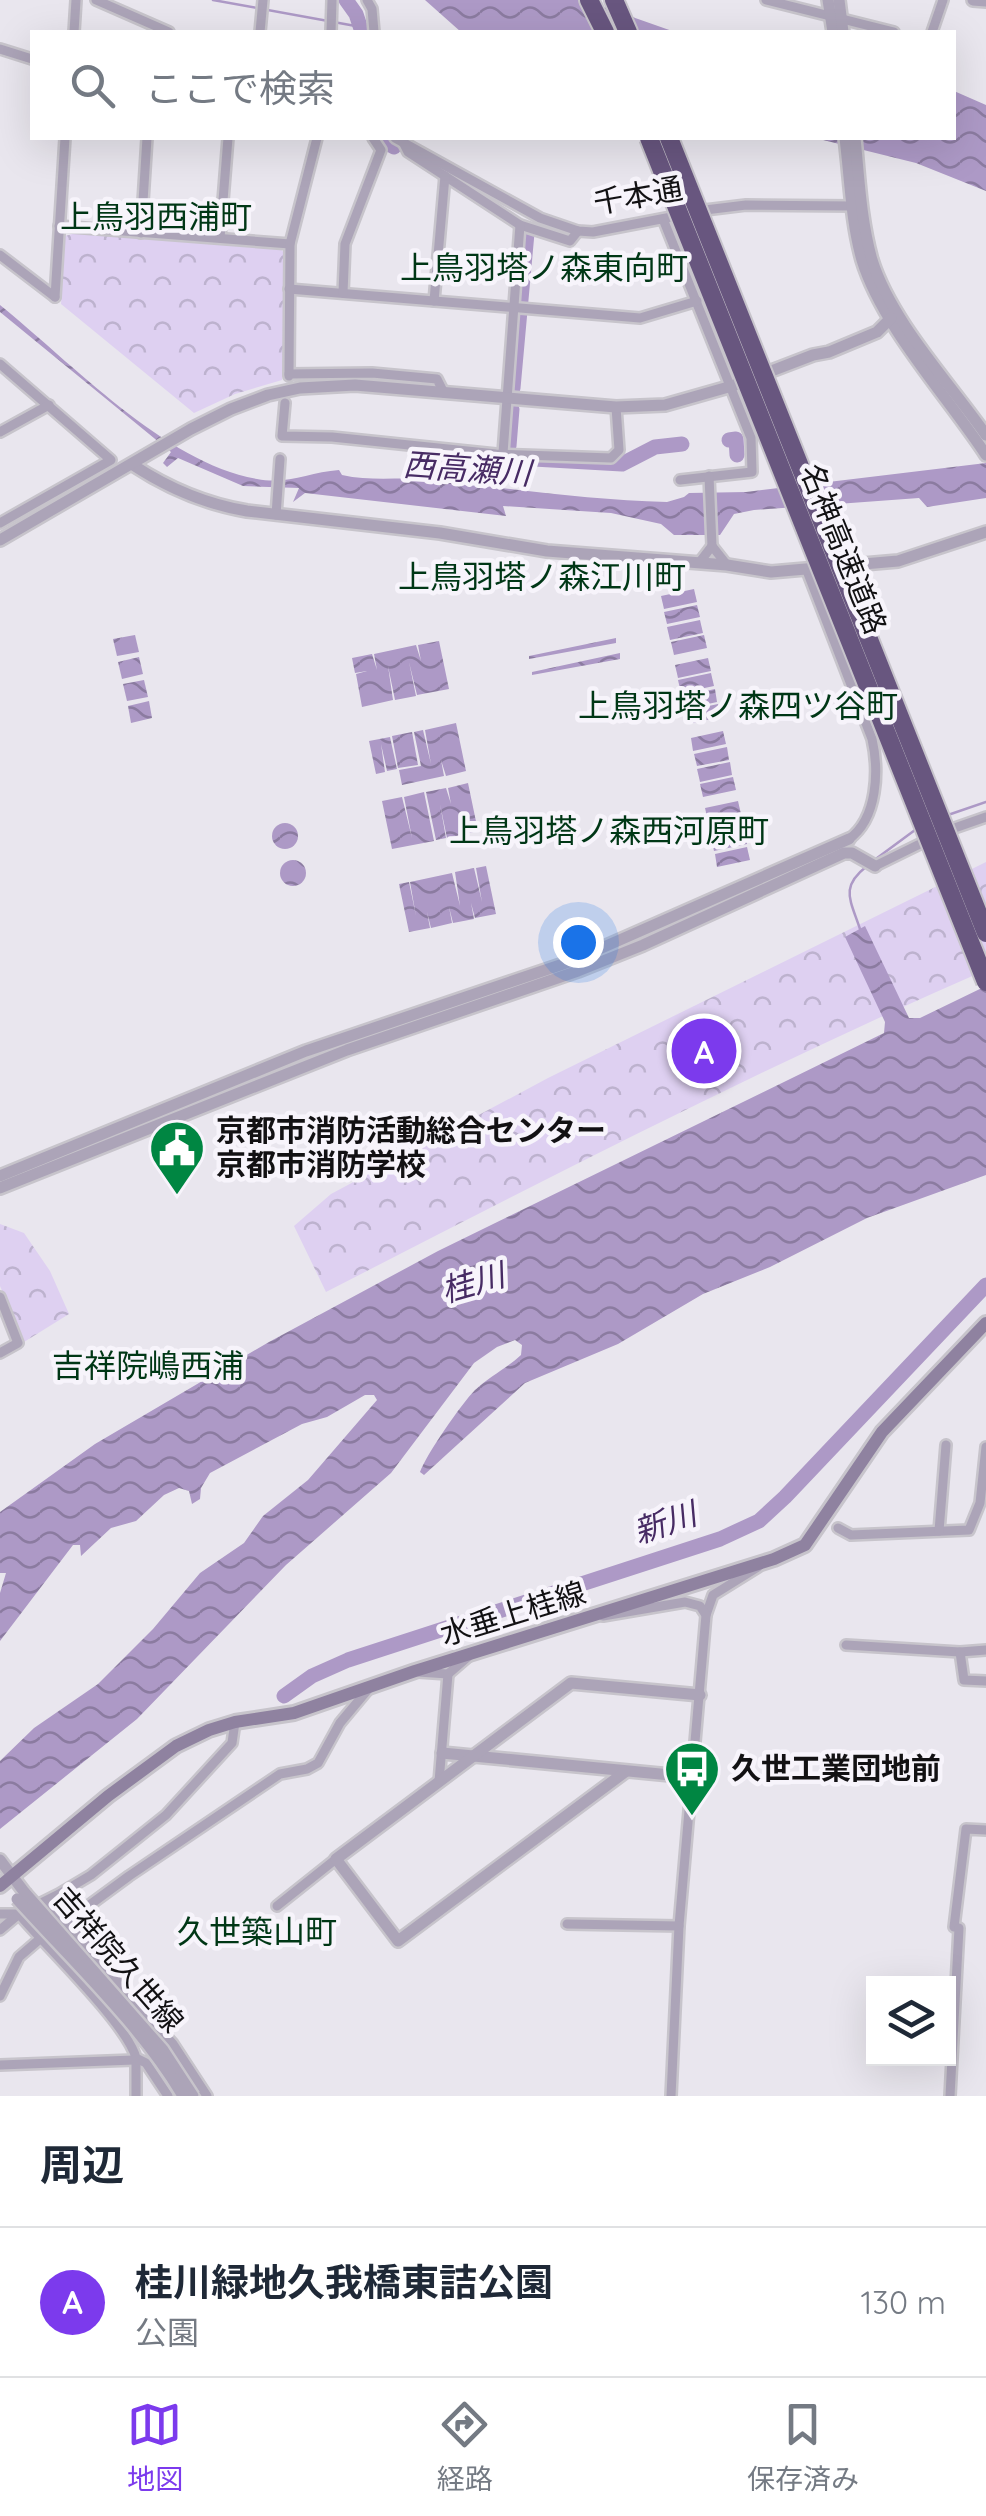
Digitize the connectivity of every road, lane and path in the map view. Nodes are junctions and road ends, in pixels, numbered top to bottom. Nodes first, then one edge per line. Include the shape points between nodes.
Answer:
1 (76, 0) edge
2 (96, 0) edge
3 (263, 0) edge
4 (332, 0) edge
5 (367, 0) edge
6 (592, 0) edge
7 (614, 0) edge
8 (766, 0) edge
9 (828, 0) edge
10 (838, 0) edge
11 (942, 0) edge
12 (973, 0) edge
13 (986, 1) edge
14 (837, 24) edge
15 (74, 30) edge
16 (161, 30) edge
17 (260, 30) edge
18 (331, 30) edge
19 (374, 30) edge
20 (605, 30) edge
21 (627, 30) edge
22 (880, 30) edge
23 (933, 30) edge
24 (0, 49) edge
25 (30, 57) edge
26 (66, 140) edge
27 (147, 140) edge
28 (228, 140) edge
29 (316, 140) edge
30 (374, 140) edge
31 (399, 140) edge
32 (651, 140) edge
33 (671, 140) edge
34 (845, 140) edge
35 (855, 140) edge
36 (445, 176) junction
37 (856, 192) junction
38 (853, 206) junction
39 (663, 219) junction
40 (520, 225) junction
41 (59, 226) junction
42 (578, 231) junction
43 (141, 233) junction
44 (220, 238) junction
45 (290, 244) junction
46 (0, 255) edge
47 (290, 289) junction
48 (344, 293) junction
49 (434, 301) junction
50 (696, 301) junction
51 (518, 308) junction
52 (895, 316) junction
53 (0, 364) edge
54 (732, 386) junction
55 (444, 393) junction
56 (507, 398) junction
57 (286, 403) dead end
58 (48, 405) junction
59 (616, 407) junction
60 (0, 432) edge
61 (981, 434) edge
62 (503, 453) junction
63 (986, 456) edge
64 (280, 459) dead end
65 (138, 462) junction
66 (709, 476) junction
67 (680, 480) dead end
68 (276, 512) junction
69 (0, 522) edge
70 (986, 532) edge
71 (0, 540) edge
72 (712, 546) junction
73 (698, 563) junction
74 (727, 564) junction
75 (807, 571) junction
76 (986, 816) edge
77 (849, 839) joint
78 (875, 866) joint
79 (986, 933) edge
80 (986, 982) edge
81 (490, 996) junction
82 (0, 1176) edge
83 (0, 1188) edge
84 (0, 1297) edge
85 (986, 1324) edge
86 (0, 1353) edge
87 (946, 1445) dead end
88 (986, 1447) edge
89 (838, 1528) dead end
90 (939, 1530) junction
91 (764, 1562) junction
92 (706, 1615) junction
93 (590, 1616) junction
94 (846, 1646) dead end
95 (986, 1650) edge
96 (960, 1652) junction
97 (470, 1654) junction
98 (415, 1671) junction
99 (448, 1674) junction
100 (986, 1681) edge
101 (370, 1687) junction
102 (700, 1696) junction
103 (235, 1722) junction
104 (442, 1753) junction
105 (474, 1756) junction
106 (625, 1772) junction
107 (692, 1777) junction
108 (439, 1782) junction
109 (986, 1830) edge
110 (336, 1859) junction
111 (0, 1860) edge
112 (4, 1881) edge
113 (21, 1896) junction
114 (46, 1901) junction
115 (277, 1906) dead end
116 (0, 1914) edge
117 (19, 1914) junction
118 (64, 1922) junction
119 (567, 1924) dead end
120 (680, 1926) junction
121 (0, 1930) edge
122 (40, 1939) junction
123 (954, 1976) edge
124 (0, 1996) edge
125 (136, 2059) junction
126 (0, 2065) edge
127 (950, 2066) edge
128 (136, 2096) edge
129 (168, 2096) edge
130 (182, 2096) edge
131 (193, 2096) edge
132 (207, 2096) edge
133 (671, 2096) edge
134 (950, 2096) edge

1 - 15 street
2 - 16 street
3 - 17 street
4 - 18 street
5 - 19 street
6 - 20 highway
7 - 21 highway
8 - 14 street
9 - 14 street
10 - 14 street
11 - 23 street
12 - 13 street
14 - 22 street
24 - 25 street
26 - 41 street
27 - 43 street
28 - 44 street
29 - 45 street
30 - 48 street via 381,150 345,244
31 - 36 street
31 - 42 street, 千本通 via 540,218
32 - 80 highway, 名神高速道路, bridge
33 - 79 highway, 名神高速道路, bridge
34 - 37 street
35 - 37 street
36 - 40 street
36 - 49 street
37 - 38 street
37 - 52 street
38 - 39 street, 千本通 via 746,204
38 - 52 street via 862,258
39 - 42 street, 千本通
39 - 50 street
40 - 42 street via 570,242
40 - 51 street
41 - 43 street
41 - 46 street via 55,297
43 - 44 street
44 - 45 street
45 - 47 street
47 - 48 street
47 - 55 street via 289,376 372,372 436,380
48 - 49 street
49 - 51 street
50 - 51 street via 640,318
50 - 54 street
51 - 56 street
52 - 54 street
52 - 61 street
53 - 58 street
54 - 59 street via 683,402
54 - 66 street via 749,428 752,472
55 - 56 street
55 - 65 street via 300,388 231,409
56 - 59 street
56 - 62 street
57 - 62 street via 282,436
58 - 60 street
58 - 69 street via 111,460
59 - 62 street via 619,450 611,458
61 - 63 street
64 - 68 street
65 - 68 street via 167,486 222,506
65 - 71 street
66 - 67 street
66 - 72 street
68 - 73 street via 547,551
70 - 75 street via 898,562
72 - 73 street
72 - 74 street
73 - 74 street
74 - 75 street
75 - 77 street via 876,757 868,813
76 - 78 street
77 - 81 street
78 - 81 street via 844,853 642,946
81 - 82 street via 306,1051
81 - 83 street
84 - 86 street via 18,1343
85 - 91 main road, 水垂上桂線 via 882,1432 805,1545
87 - 90 street
88 - 90 street via 972,1526
89 - 90 street via 851,1535
91 - 92 street via 717,1592
91 - 93 main road, 水垂上桂線
92 - 93 street via 685,1602
92 - 102 street
93 - 97 main road, 水垂上桂線
94 - 96 street
95 - 96 street
96 - 100 street via 964,1680
97 - 98 main road, 水垂上桂線
97 - 99 street
98 - 99 street
98 - 101 main road, 水垂上桂線
99 - 104 street
101 - 103 main road, 水垂上桂線 via 294,1713
101 - 118 street via 318,1763 280,1774
102 - 105 street via 572,1683
102 - 107 street
103 - 112 main road, 水垂上桂線 via 176,1746
103 - 114 street via 232,1743 166,1815 91,1875
104 - 105 street
104 - 108 street
105 - 106 street
105 - 108 street
106 - 107 street
106 - 110 street via 398,1941
107 - 120 street
108 - 110 street
109 - 123 street via 966,1829
110 - 115 street
111 - 112 street, 吉祥院久世線
112 - 113 street, 吉祥院久世線
113 - 130 street, 吉祥院久世線, bridge
113 - 131 street, 吉祥院久世線, bridge via 164,2050
114 - 117 street
114 - 118 street
116 - 117 street
117 - 121 street
117 - 122 street
118 - 122 street
118 - 132 street via 173,2044
119 - 120 street
120 - 133 street
122 - 124 street via 19,1957
122 - 125 street via 134,2048
125 - 126 street
125 - 128 street
125 - 129 street
127 - 134 street

